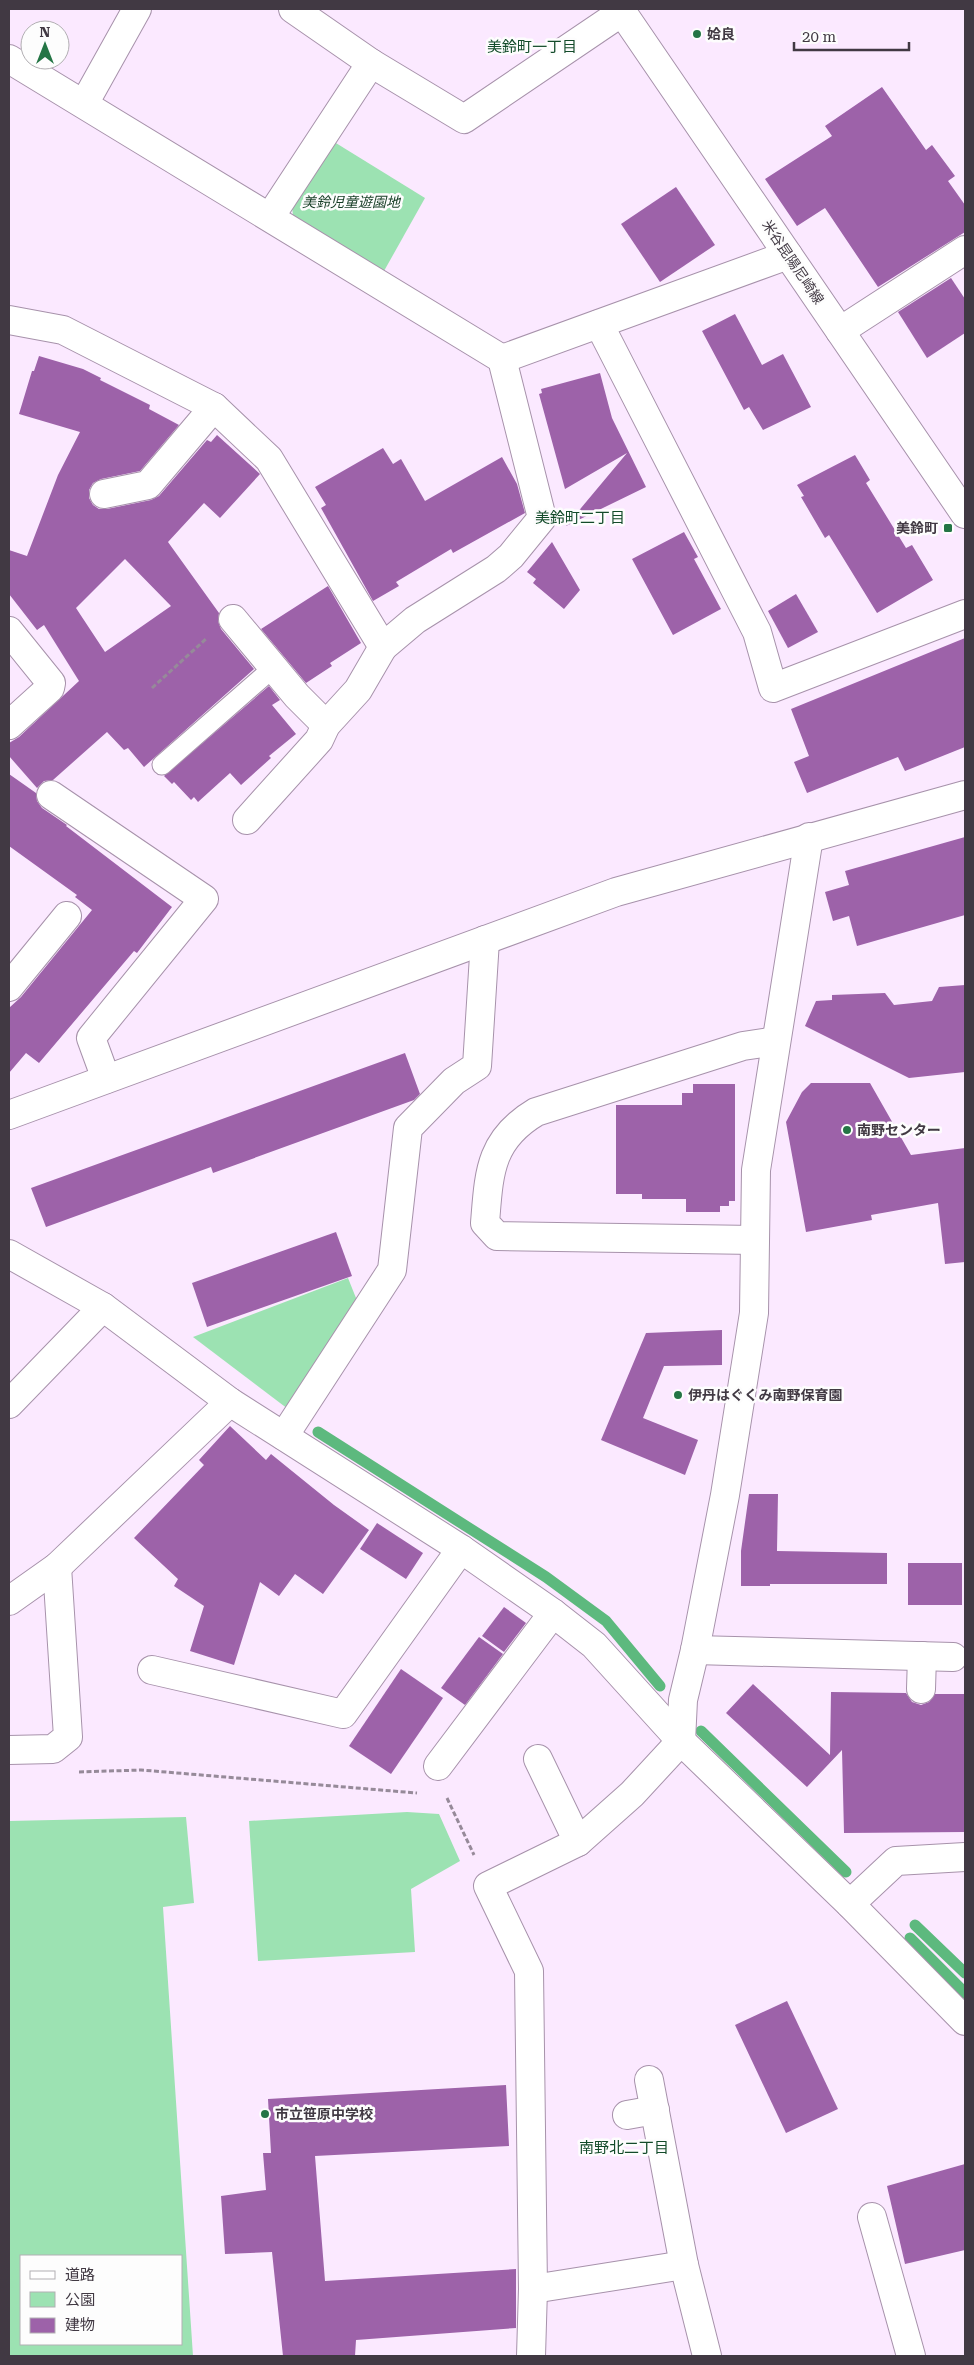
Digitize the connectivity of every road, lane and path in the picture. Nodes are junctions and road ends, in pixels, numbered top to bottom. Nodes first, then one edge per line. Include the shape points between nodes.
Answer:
1 (137, 9) edge
2 (293, 9) edge
3 (621, 10) edge
4 (9, 59) edge
5 (371, 63) junction
6 (84, 104) junction
7 (270, 217) junction
8 (965, 250) edge
9 (788, 255) junction
10 (9, 320) edge
11 (599, 324) junction
12 (840, 331) junction
13 (502, 359) junction
14 (214, 407) junction
15 (104, 494) dead end
16 (965, 514) edge
17 (965, 614) edge
18 (233, 619) joint
19 (9, 631) edge
20 (383, 647) junction
21 (274, 667) junction
22 (152, 688) dead end
23 (9, 725) edge
24 (326, 725) junction
25 (162, 765) dead end
26 (51, 795) dead end
27 (965, 795) edge
28 (247, 820) dead end
29 (809, 837) junction
30 (66, 916) dead end
31 (485, 940) junction
32 (9, 987) edge
33 (776, 1041) junction
34 (106, 1079) junction
35 (9, 1115) edge
36 (755, 1240) junction
37 (9, 1254) edge
38 (103, 1307) junction
39 (230, 1402) junction
40 (9, 1404) edge
41 (284, 1436) junction
42 (461, 1549) junction
43 (57, 1567) junction
44 (9, 1601) edge
45 (553, 1613) junction
46 (696, 1650) junction
47 (922, 1656) junction
48 (954, 1657) dead end
49 (152, 1670) dead end
50 (921, 1689) dead end
51 (681, 1741) junction
52 (9, 1750) edge
53 (538, 1760) dead end
54 (438, 1766) dead end
55 (77, 1773) dead end
56 (419, 1793) dead end
57 (445, 1795) dead end
58 (578, 1842) junction
59 (965, 1857) edge
60 (488, 1886) junction
61 (850, 1904) junction
62 (965, 2021) edge
63 (649, 2080) dead end
64 (654, 2110) junction
65 (627, 2115) dead end
66 (872, 2217) dead end
67 (684, 2265) junction
68 (533, 2289) junction
69 (530, 2356) edge
70 (707, 2356) edge
71 (911, 2356) edge

1 - 6 street
2 - 5 street
3 - 5 street via 464,119
3 - 9 street, 米谷昆陽尼崎線
4 - 6 street
5 - 7 street
6 - 7 street
7 - 13 street
8 - 12 street
9 - 11 street
9 - 12 street, 米谷昆陽尼崎線
10 - 14 street via 63,330
11 - 13 street
11 - 17 street via 758,632 773,688
12 - 16 street, 米谷昆陽尼崎線
13 - 20 street via 542,518 496,569 416,620
14 - 15 street via 148,485
14 - 20 street via 269,459
18 - 21 street
18 - 22 path via 227,620
19 - 23 street via 51,683 50,688
20 - 24 street via 358,690
21 - 24 street
21 - 25 lane
24 - 28 street via 319,740
26 - 34 street via 204,898 91,1038
27 - 29 street
29 - 31 street via 616,892
29 - 33 street
30 - 32 street
31 - 34 street
31 - 41 street via 477,1066 454,1081 408,1128 392,1270
33 - 36 street via 756,1170
33 - 36 street via 743,1046 547,1107 526,1118 509,1133 496,1152 489,1174 485,1223 497,1236
34 - 35 street
36 - 46 street via 754,1313 726,1495
37 - 38 street
38 - 39 street
38 - 40 street
39 - 41 street
39 - 43 street
41 - 42 street
42 - 45 street
42 - 49 street via 343,1714
43 - 44 street
43 - 52 street via 68,1737 53,1749
45 - 51 street via 594,1645
45 - 54 street
46 - 47 street
46 - 51 street via 683,1700
47 - 48 street
47 - 50 street
51 - 58 street via 632,1794
51 - 61 street
53 - 58 street
55 - 56 path via 141,1770
57 - 60 path
58 - 60 street
59 - 61 street via 896,1861
60 - 68 street via 529,1971
61 - 62 street
63 - 64 street
64 - 65 street
64 - 67 street
66 - 71 street
67 - 68 street
67 - 70 street
68 - 69 street

